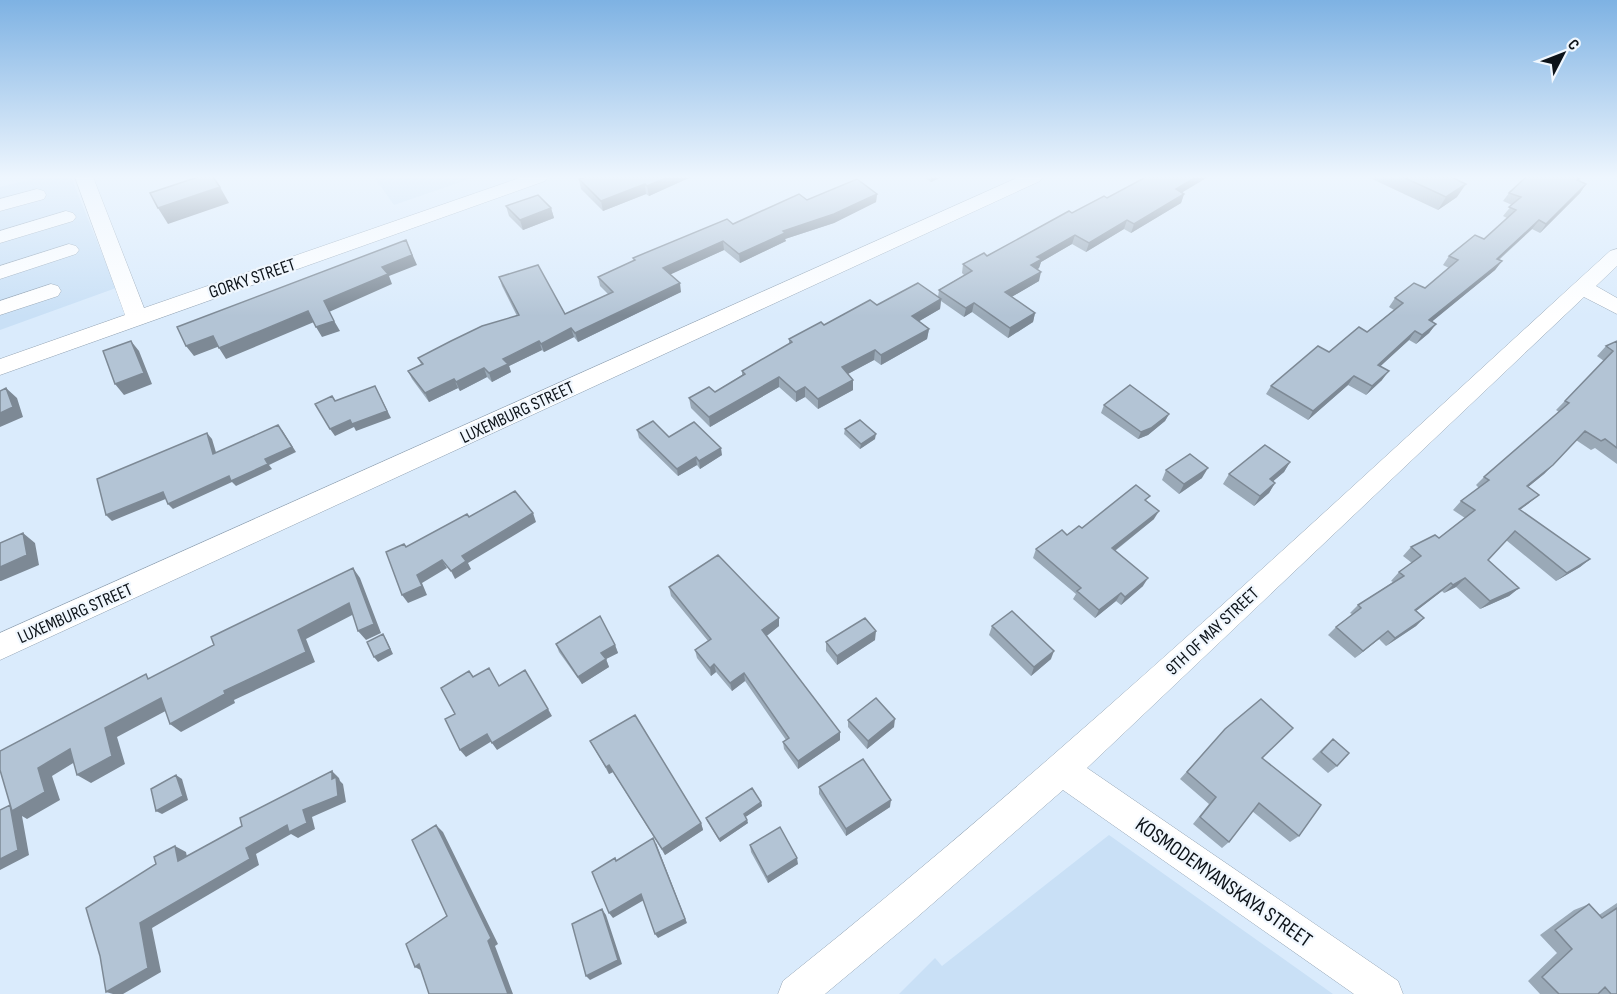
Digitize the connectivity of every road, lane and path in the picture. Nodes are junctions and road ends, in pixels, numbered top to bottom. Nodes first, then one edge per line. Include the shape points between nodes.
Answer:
1 (45, 223) edge
2 (102, 223) edge
3 (407, 223) edge
4 (932, 223) edge
5 (0, 237) edge
6 (69, 250) dead end
7 (1617, 255) edge
8 (0, 273) edge
9 (1583, 287) junction
10 (51, 291) dead end
11 (1617, 307) edge
12 (0, 308) edge
13 (138, 318) junction
14 (0, 367) edge
15 (0, 647) edge
16 (1062, 770) junction
17 (796, 994) edge
18 (1385, 994) edge

1 - 5 street
2 - 13 street
3 - 13 street, GORKY STREET
4 - 15 street, LUXEMBURG STREET
6 - 8 street
7 - 9 street, 9TH OF MAY STREET
9 - 11 street
9 - 16 street, 9TH OF MAY STREET
10 - 12 street
13 - 14 street, GORKY STREET
16 - 17 street, 9TH OF MAY STREET via 870,936
16 - 18 street, KOSMODEMYANSKAYA STREET

